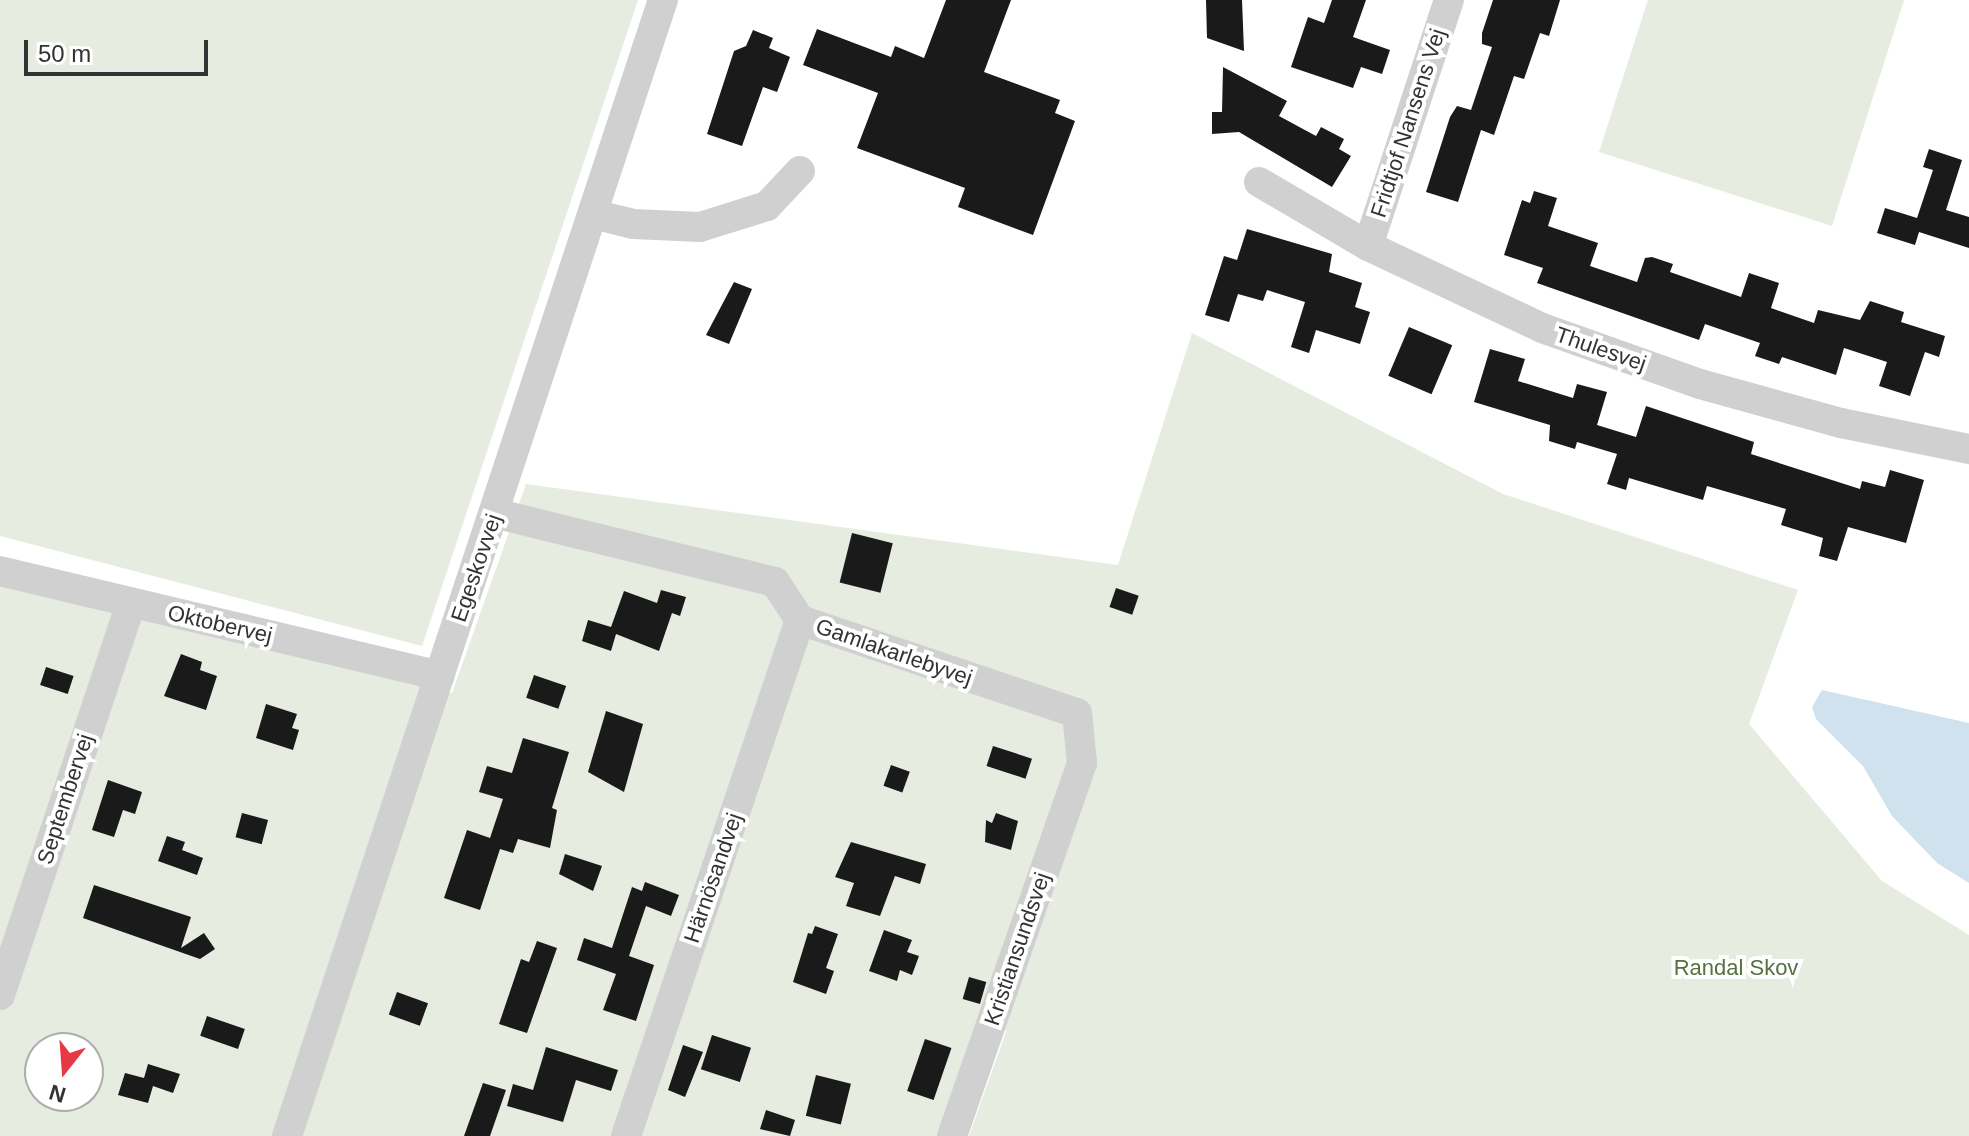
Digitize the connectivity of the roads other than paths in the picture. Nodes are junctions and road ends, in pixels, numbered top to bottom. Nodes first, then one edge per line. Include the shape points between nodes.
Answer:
1 (663, 0) edge
2 (1449, 0) edge
3 (800, 171) dead end
4 (1259, 182) dead end
5 (593, 214) junction
6 (1368, 246) junction
7 (1966, 440) edge
8 (494, 513) junction
9 (0, 571) edge
10 (131, 603) junction
11 (800, 620) junction
12 (440, 676) junction
13 (1082, 763) joint
14 (0, 995) edge
15 (287, 1136) edge
16 (626, 1136) edge
17 (952, 1136) edge

1 - 5 street, Egeskovvej
2 - 6 street, Fridtjof Nansens Vej
3 - 5 street via 767,206 700,227 633,224
4 - 6 street, Thulesvej
5 - 8 street, Egeskovvej
6 - 7 street, Thulesvej via 1542,328 1700,384 1841,423
8 - 11 street, Gamlakarlebyvej via 775,582
8 - 12 street, Egeskovvej
9 - 10 street, Oktobervej
10 - 12 street, Oktobervej
10 - 14 street, Septembervej
11 - 13 street, Gamlakarlebyvej via 1077,713
11 - 16 street, Härnösandvej
12 - 15 street, Egeskovvej
13 - 17 street, Kristiansundsvej

